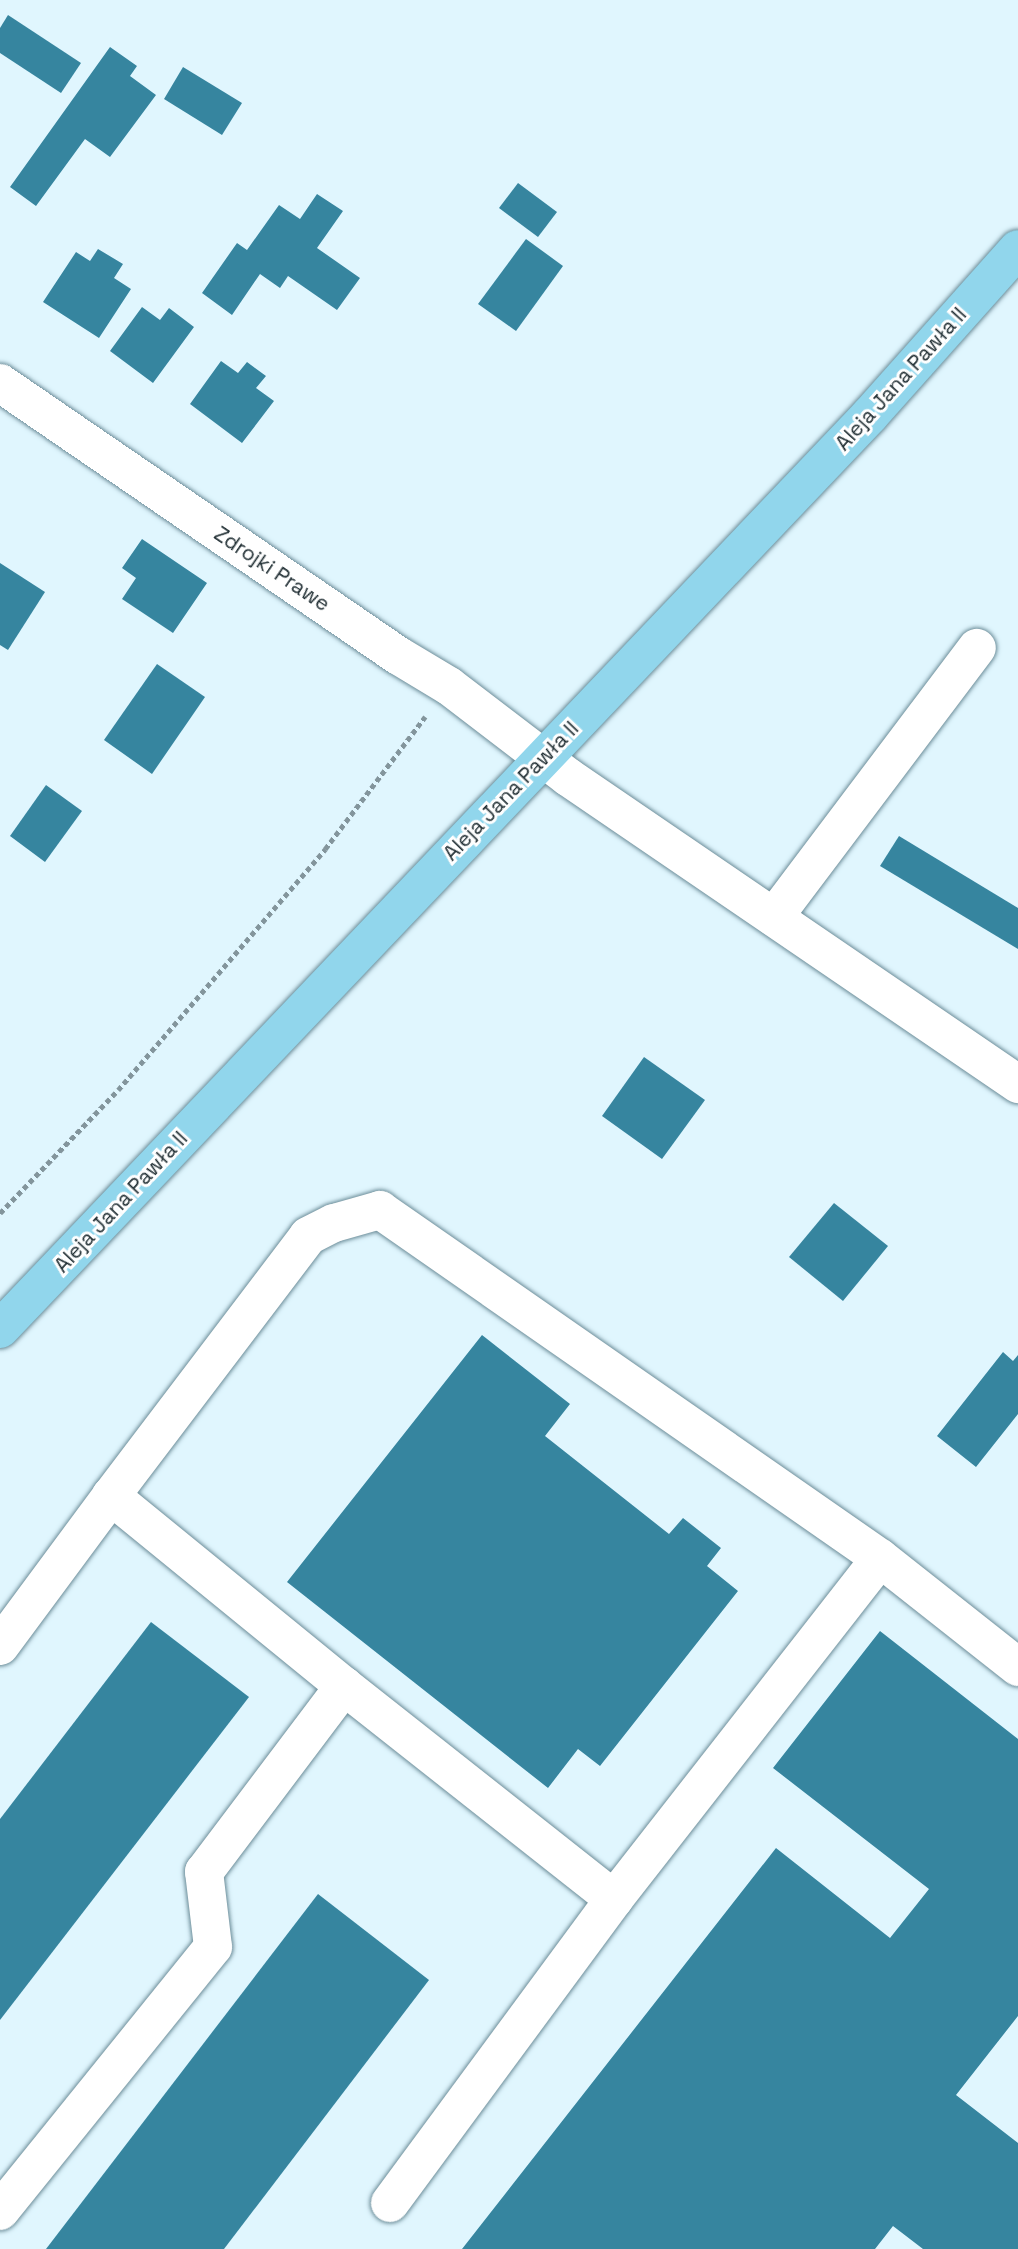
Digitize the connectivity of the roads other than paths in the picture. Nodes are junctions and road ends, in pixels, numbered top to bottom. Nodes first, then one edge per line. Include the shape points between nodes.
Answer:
1 (1018, 249) edge
2 (0, 383) edge
3 (977, 648) dead end
4 (542, 758) junction
5 (774, 917) junction
6 (1018, 1084) edge
7 (0, 1329) edge
8 (111, 1496) junction
9 (880, 1558) junction
10 (0, 1646) edge
11 (1018, 1667) edge
12 (344, 1686) junction
13 (614, 1899) junction
14 (390, 2203) dead end
15 (0, 2211) edge

1 - 4 main road, Aleja Jana Pawła II via 870,415
2 - 4 street, Zdrojki Prawe via 449,686
3 - 5 street
4 - 5 street, Zdrojki Prawe
4 - 7 main road, Aleja Jana Pawła II
5 - 6 street, Zdrojki Prawe
8 - 9 street via 308,1236 380,1210
8 - 10 street
8 - 12 street
9 - 11 street
9 - 13 street
12 - 13 street
12 - 15 street via 204,1872 213,1947
13 - 14 street

